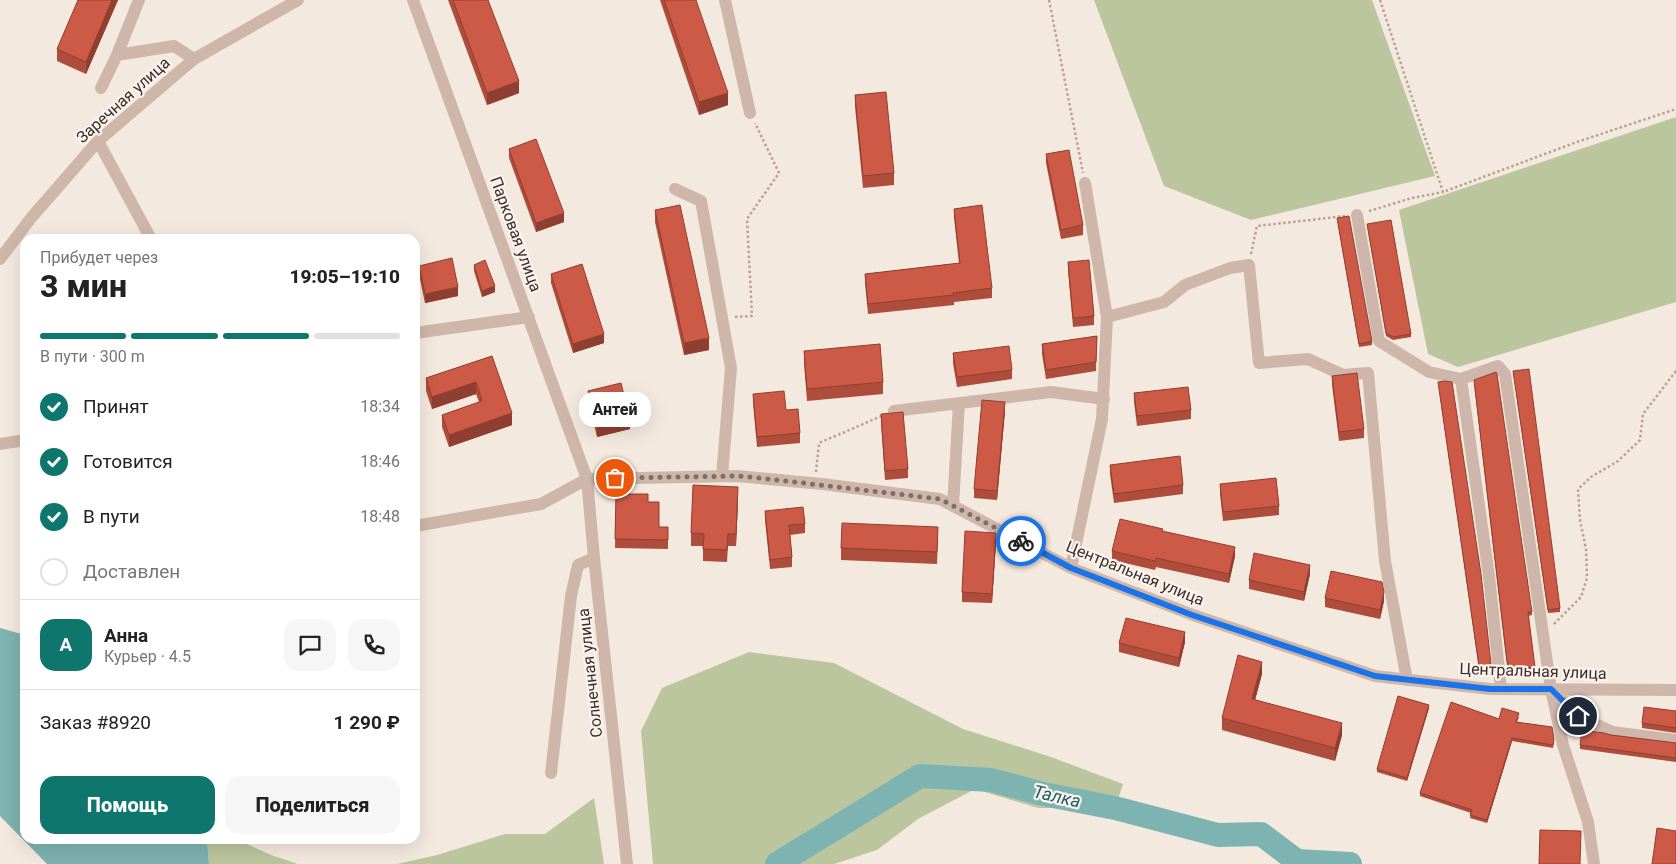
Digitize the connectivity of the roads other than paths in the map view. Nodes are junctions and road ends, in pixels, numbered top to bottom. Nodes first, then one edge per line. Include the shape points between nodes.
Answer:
1 (139, 0) edge
2 (298, 0) edge
3 (413, 0) edge
4 (725, 0) edge
5 (117, 55) junction
6 (194, 59) junction
7 (101, 88) dead end
8 (750, 113) road end
9 (98, 141) junction
10 (1085, 183) road end
11 (675, 189) dead end
12 (1357, 215) road end
13 (148, 234) edge
14 (0, 259) edge
15 (529, 317) junction
16 (1107, 317) junction
17 (420, 332) edge
18 (1460, 380) junction
19 (1104, 399) junction
20 (959, 403) junction
21 (894, 411) edge
22 (20, 441) edge
23 (0, 444) edge
24 (722, 476) junction
25 (587, 479) junction
26 (953, 506) junction
27 (420, 525) edge
28 (594, 558) junction
29 (1071, 568) junction
30 (1407, 680) junction
31 (1500, 689) junction
32 (1551, 689) junction
33 (1676, 690) edge
34 (1676, 740) edge
35 (550, 773) dead end
36 (627, 864) edge
37 (1594, 864) edge

1 - 5 street
2 - 6 street, Заречная улица
3 - 15 street, Парковая улица
4 - 8 street
5 - 6 street via 174,46
5 - 7 street
6 - 9 street, Заречная улица
9 - 13 street
9 - 14 street, Заречная улица
10 - 16 street
11 - 24 street via 701,201 731,368
12 - 18 street via 1380,342 1429,372
15 - 17 street
15 - 25 street, Парковая улица
16 - 19 street
16 - 30 street via 1164,302 1185,285 1230,268 1249,265 1259,362 1308,359 1343,375 1368,373 1385,561
18 - 31 street via 1489,576
18 - 32 street via 1498,366 1505,374
19 - 20 street via 1051,392
19 - 29 street
20 - 21 street
20 - 26 street
22 - 23 street
24 - 25 street, Центральная улица
24 - 26 street, Центральная улица via 815,483 940,499
25 - 27 street via 541,504
25 - 28 street, Солнечная улица
26 - 29 street, Центральная улица
28 - 35 street via 578,565 571,596
28 - 36 street, Солнечная улица
29 - 30 street, Центральная улица via 1192,615 1375,676
30 - 31 street, Центральная улица
31 - 32 street, Центральная улица
32 - 33 street, Центральная улица
32 - 34 street via 1578,716 1612,732
32 - 37 street via 1562,745 1588,822

